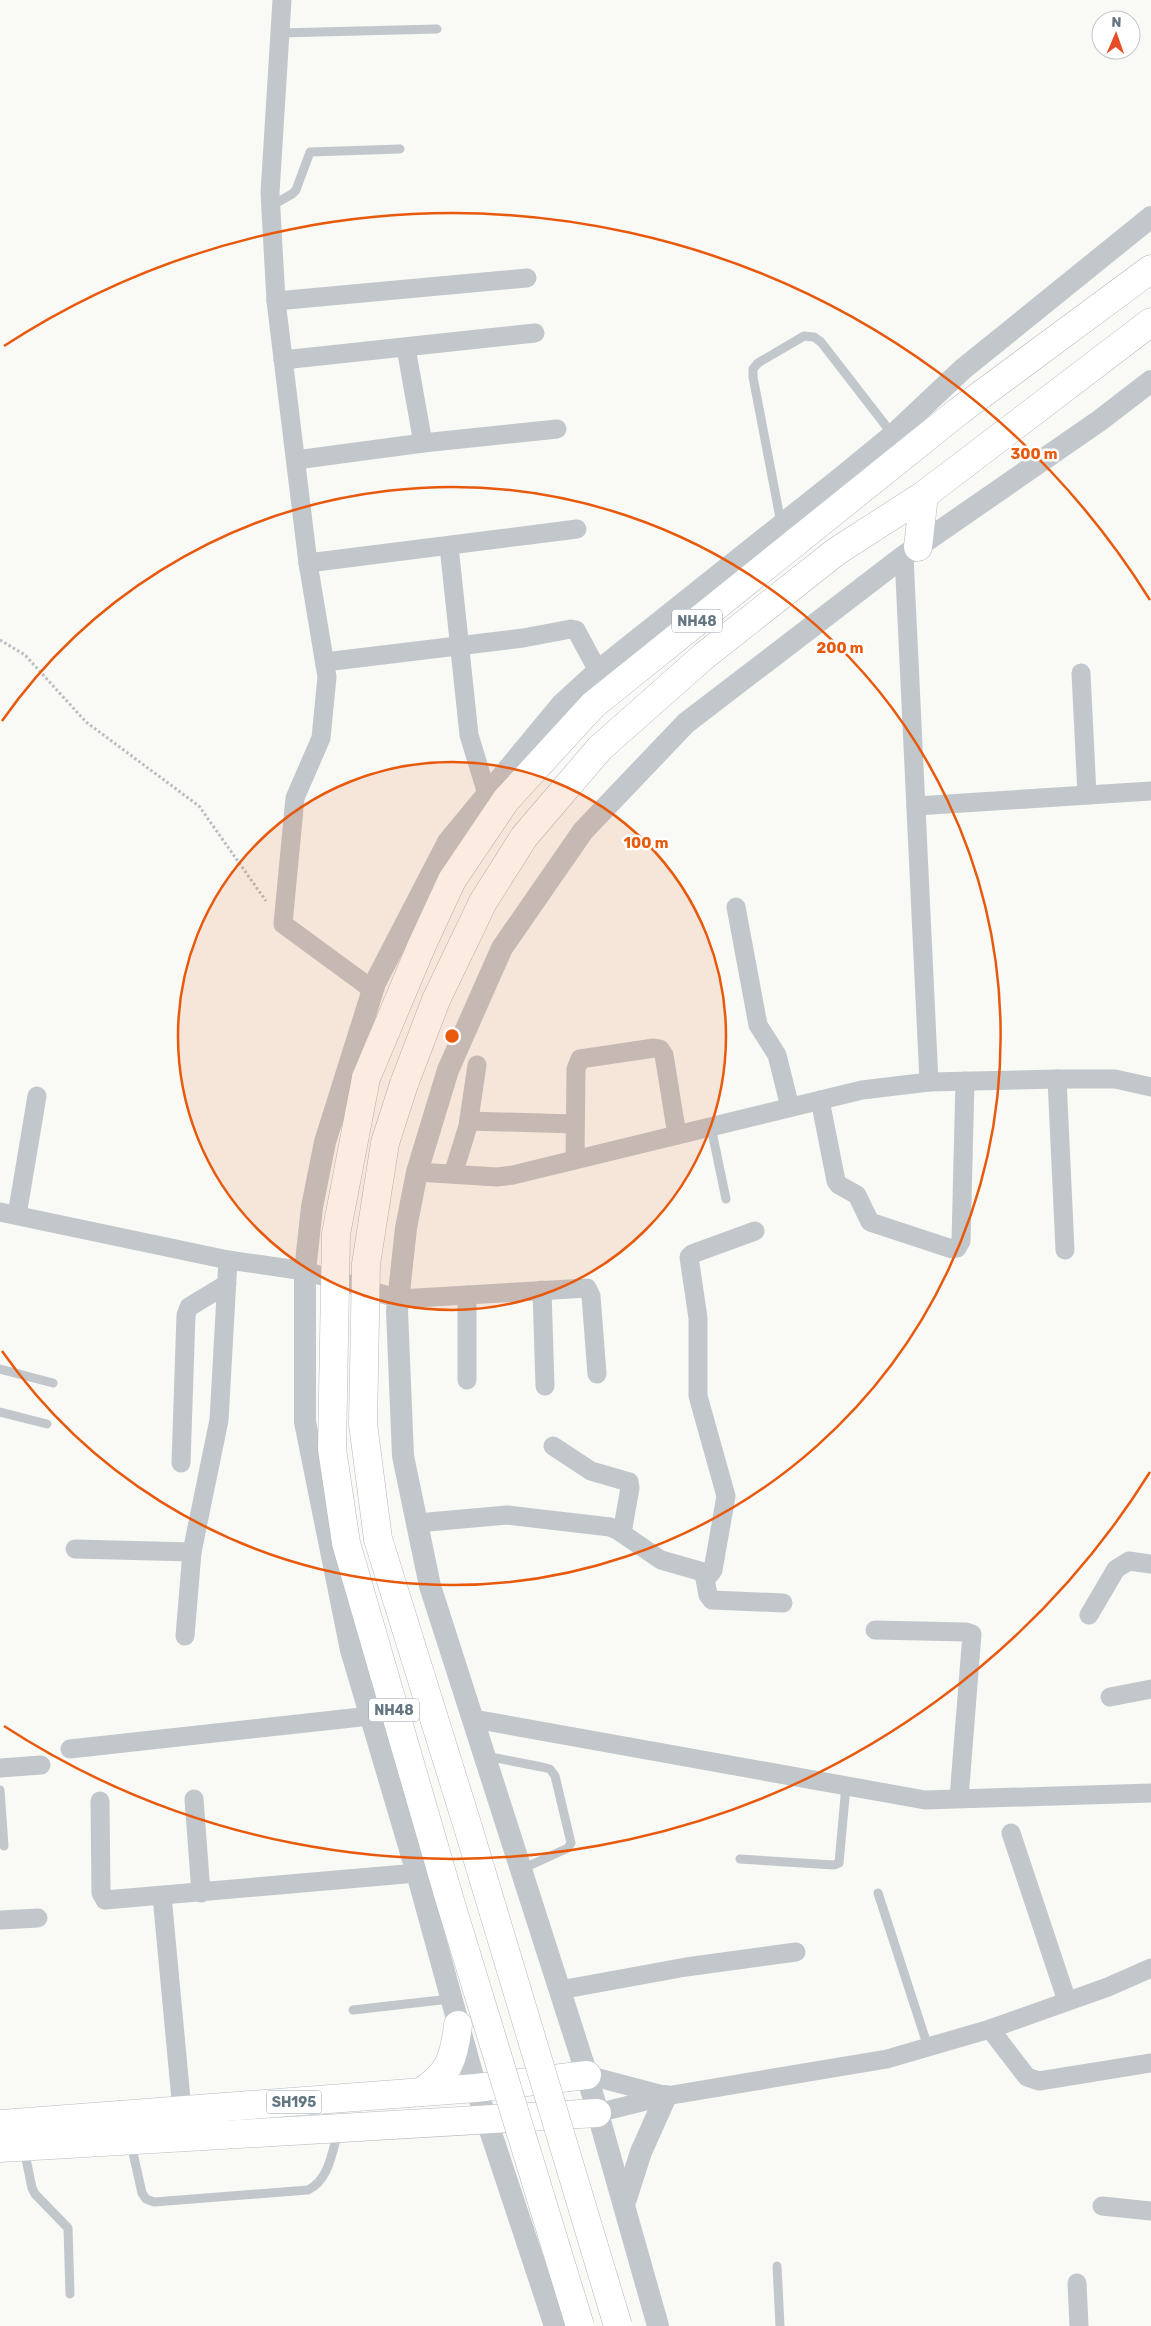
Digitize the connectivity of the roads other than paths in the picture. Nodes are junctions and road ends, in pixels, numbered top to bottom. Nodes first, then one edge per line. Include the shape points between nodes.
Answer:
1 (282, 0) edge
2 (437, 29) dead end
3 (280, 33) junction
4 (400, 149) dead end
5 (271, 206) junction
6 (1151, 217) edge
7 (1151, 269) edge
8 (527, 278) dead end
9 (276, 301) junction
10 (1151, 322) edge
11 (535, 333) dead end
12 (406, 348) junction
13 (283, 360) junction
14 (1151, 381) edge
15 (556, 430) dead end
16 (893, 434) junction
17 (423, 443) junction
18 (296, 460) junction
19 (875, 479) junction
20 (838, 480) junction
21 (924, 495) junction
22 (781, 526) junction
23 (577, 529) dead end
24 (448, 546) junction
25 (911, 552) junction
26 (308, 563) junction
27 (458, 645) junction
28 (325, 662) junction
29 (598, 670) junction
30 (1081, 673) dead end
31 (1151, 791) edge
32 (487, 794) junction
33 (1087, 795) junction
34 (916, 806) junction
35 (736, 907) dead end
36 (372, 990) junction
37 (477, 1065) dead end
38 (1057, 1079) junction
39 (965, 1081) junction
40 (929, 1082) junction
41 (1151, 1087) edge
42 (37, 1096) dead end
43 (820, 1100) junction
44 (790, 1108) junction
45 (469, 1121) junction
46 (575, 1124) junction
47 (711, 1127) junction
48 (677, 1135) junction
49 (575, 1160) junction
50 (417, 1172) junction
51 (453, 1174) junction
52 (726, 1199) dead end
53 (8, 1214) edge
54 (755, 1231) dead end
55 (1065, 1250) dead end
56 (228, 1260) junction
57 (306, 1264) junction
58 (227, 1284) junction
59 (542, 1290) junction
60 (400, 1293) junction
61 (467, 1295) junction
62 (0, 1369) edge
63 (597, 1374) dead end
64 (467, 1380) dead end
65 (53, 1383) dead end
66 (545, 1386) dead end
67 (0, 1412) edge
68 (47, 1424) dead end
69 (553, 1446) dead end
70 (181, 1463) dead end
71 (417, 1523) junction
72 (622, 1533) junction
73 (75, 1549) dead end
74 (192, 1552) junction
75 (1151, 1564) edge
76 (704, 1573) junction
77 (783, 1603) dead end
78 (1089, 1615) dead end
79 (875, 1630) dead end
80 (185, 1636) dead end
81 (1151, 1689) edge
82 (1110, 1697) dead end
83 (370, 1716) junction
84 (474, 1719) junction
85 (70, 1749) dead end
86 (486, 1756) junction
87 (41, 1766) dead end
88 (0, 1768) edge
89 (846, 1786) junction
90 (0, 1790) edge
91 (1151, 1793) edge
92 (959, 1798) junction
93 (194, 1799) dead end
94 (100, 1801) dead end
95 (1011, 1832) dead end
96 (4, 1846) dead end
97 (740, 1859) dead end
98 (522, 1870) junction
99 (417, 1874) junction
100 (201, 1893) junction
101 (878, 1893) dead end
102 (162, 1896) junction
103 (38, 1918) dead end
104 (0, 1920) edge
105 (796, 1952) dead end
106 (1151, 1968) edge
107 (560, 1990) junction
108 (451, 1998) junction
109 (1068, 2001) junction
110 (354, 2010) dead end
111 (458, 2024) junction
112 (990, 2029) junction
113 (928, 2047) junction
114 (1151, 2063) edge
115 (587, 2075) junction
116 (476, 2088) junction
117 (421, 2092) junction
118 (666, 2096) junction
119 (182, 2110) junction
120 (597, 2113) junction
121 (486, 2119) junction
122 (0, 2124) edge
123 (339, 2129) junction
124 (130, 2140) junction
125 (12, 2147) edge
126 (624, 2205) junction
127 (1102, 2206) dead end
128 (1151, 2211) edge
129 (777, 2266) dead end
130 (1077, 2283) dead end
131 (70, 2294) dead end
132 (555, 2326) edge
133 (580, 2326) edge
134 (618, 2326) edge
135 (658, 2326) edge
136 (780, 2326) edge
137 (1079, 2326) edge

1 - 3 street
2 - 3 lane
3 - 5 street
4 - 5 lane via 310,152 296,190
5 - 9 street
6 - 16 street via 964,369
7 - 19 main road, NH48 via 959,411
8 - 9 street
9 - 13 street
10 - 21 main road, NH48
11 - 12 street
12 - 13 street
12 - 17 street
13 - 18 street
14 - 25 street
15 - 17 street
16 - 20 street
16 - 22 lane via 814,337 804,336 758,363 753,368 753,377
17 - 18 street
18 - 26 street
19 - 20 main road
19 - 133 main road, NH48, bridge via 593,705 506,800 452,880 366,1078 336,1234 332,1449 346,1543
20 - 22 street
21 - 25 main road
21 - 134 main road, NH48, bridge via 837,552 704,656 600,748 524,837 483,902 436,1000 386,1143 366,1264 362,1424 378,1540
22 - 29 street
23 - 24 street
24 - 26 street
24 - 27 street
25 - 34 street
25 - 50 street via 686,722 583,832 502,948 448,1070
26 - 28 street
27 - 28 street
27 - 29 street via 576,630
27 - 32 street via 470,740
28 - 36 street via 327,677 321,738 295,798 283,924
29 - 32 street via 562,704
30 - 33 street
31 - 33 street
32 - 36 street via 448,842
33 - 34 street
34 - 40 street
35 - 44 street via 758,1025 777,1055
36 - 57 street via 325,1142 312,1207
37 - 45 street
38 - 39 street
38 - 41 street via 1115,1079
38 - 55 street
39 - 40 street
39 - 43 street via 961,1242 952,1249 870,1222 857,1195 836,1182
40 - 43 street via 862,1090
42 - 53 street
43 - 44 street
44 - 47 street
45 - 46 street
45 - 51 street
46 - 48 street via 576,1069 580,1059 654,1048 660,1049 664,1055
46 - 49 street
47 - 48 street
47 - 52 lane
48 - 49 street
49 - 51 street via 513,1175
50 - 51 street
50 - 60 street via 406,1228
53 - 56 street
54 - 76 street via 689,1257 698,1318 698,1396 726,1496 713,1570 710,1574
56 - 57 street
56 - 58 street
57 - 60 street
57 - 83 street via 305,1422 351,1650
58 - 70 street via 189,1307 186,1315
58 - 74 street via 219,1420
59 - 61 street
59 - 63 street via 580,1287 590,1292
59 - 66 street
60 - 61 street
60 - 71 street via 397,1311 402,1456
61 - 64 street
62 - 65 lane
67 - 68 lane
69 - 72 street via 591,1471 629,1482
71 - 72 street via 516,1516 610,1527
71 - 84 street via 430,1586
72 - 76 street via 661,1560
73 - 74 street
74 - 80 street
75 - 78 street via 1129,1562 1116,1569
76 - 77 street via 712,1600
79 - 92 street via 972,1634
81 - 82 street
83 - 85 street
83 - 99 street
84 - 86 street
84 - 89 street
86 - 98 street
86 - 98 lane via 542,1766 555,1776 571,1843 568,1848
87 - 88 street
89 - 92 street via 926,1800
89 - 97 lane via 839,1863
90 - 96 lane
91 - 92 street
93 - 100 street
94 - 102 street via 101,1893 105,1900
95 - 109 street
98 - 107 street
99 - 100 street
99 - 108 street
100 - 102 street
101 - 113 lane
102 - 119 street
103 - 104 street
105 - 107 street via 686,1967
106 - 109 street
107 - 115 street
108 - 110 lane
108 - 111 street
109 - 112 street
111 - 116 street
111 - 117 main road via 455,2053 447,2069 437,2082
112 - 113 street
112 - 114 street via 1032,2080
113 - 118 street via 887,2059
115 - 116 main road, SH195
115 - 118 street
115 - 120 street
116 - 117 main road, SH195
116 - 121 street
117 - 119 main road, SH195
118 - 120 street
118 - 126 street via 641,2152
119 - 122 main road, SH195
120 - 121 main road
120 - 126 street
121 - 123 main road
121 - 132 street
123 - 124 main road
123 - 124 lane via 323,2178 318,2186 308,2190 154,2202 142,2193
124 - 125 main road
125 - 131 lane via 35,2194 68,2228
126 - 135 street
127 - 128 street
129 - 136 lane
130 - 137 street

